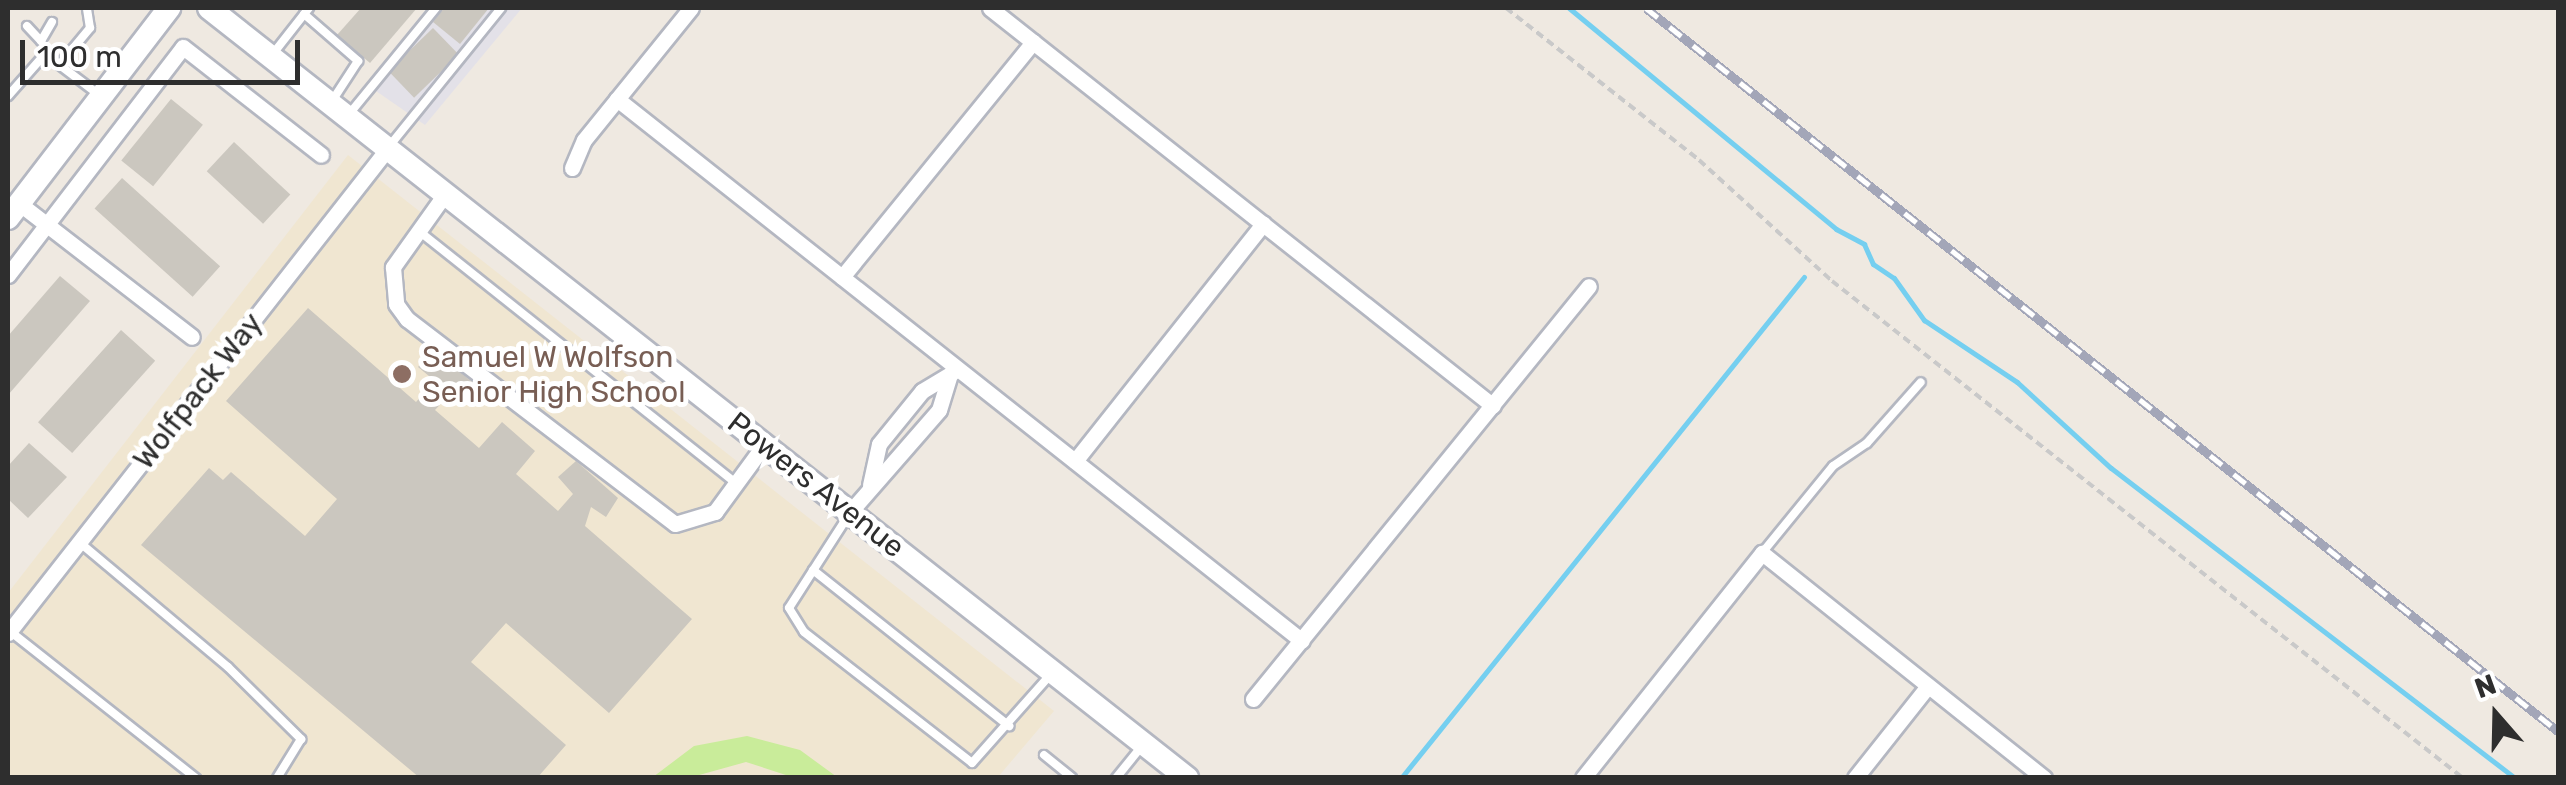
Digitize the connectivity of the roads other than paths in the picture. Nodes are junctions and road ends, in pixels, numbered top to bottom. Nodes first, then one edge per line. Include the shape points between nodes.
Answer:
1 (87, 8) edge
2 (169, 8) edge
3 (209, 8) edge
4 (436, 8) edge
5 (501, 8) edge
6 (691, 8) edge
7 (990, 8) edge
8 (307, 11) edge
9 (52, 22) dead end
10 (28, 26) dead end
11 (42, 41) junction
12 (1033, 42) junction
13 (44, 54) junction
14 (271, 57) junction
15 (60, 64) junction
16 (8, 96) edge
17 (102, 97) junction
18 (617, 99) junction
19 (339, 110) junction
20 (388, 148) junction
21 (320, 155) dead end
22 (572, 168) dead end
23 (445, 194) junction
24 (14, 211) edge
25 (47, 223) junction
26 (1263, 224) junction
27 (419, 231) junction
28 (8, 275) edge
29 (842, 277) junction
30 (1589, 286) dead end
31 (192, 336) dead end
32 (953, 372) junction
33 (1921, 382) dead end
34 (1493, 406) junction
35 (764, 445) junction
36 (1076, 462) junction
37 (736, 484) junction
38 (870, 485) junction
39 (850, 512) junction
40 (79, 542) junction
41 (1762, 553) junction
42 (814, 570) junction
43 (8, 632) edge
44 (1302, 640) junction
45 (1053, 672) junction
46 (1928, 686) junction
47 (1253, 699) dead end
48 (1009, 726) junction
49 (1144, 744) junction
50 (1044, 755) dead end
51 (196, 778) edge
52 (277, 778) edge
53 (1072, 778) edge
54 (1116, 778) edge
55 (1187, 778) edge
56 (1584, 778) edge
57 (1856, 778) edge
58 (2044, 778) edge

1 - 15 lane via 90,28
2 - 17 street
3 - 14 street, Powers Avenue
4 - 19 lane
5 - 20 lane
6 - 18 street
7 - 12 street
8 - 14 lane
8 - 19 lane via 358,61
9 - 11 lane
10 - 11 lane
11 - 13 lane
12 - 26 street
12 - 29 street
13 - 15 lane
13 - 16 lane
14 - 19 street, Powers Avenue
15 - 17 lane
17 - 24 street
18 - 22 street
18 - 29 street
19 - 20 street, Powers Avenue
20 - 23 street, Powers Avenue
20 - 40 street, Wolfpack Way
21 - 25 street via 183,48
23 - 27 street
23 - 35 street, Powers Avenue
24 - 25 street
25 - 28 street
25 - 31 street
26 - 34 street
26 - 36 street
27 - 37 lane
27 - 37 street via 393,267 396,304 407,319 675,524 704,520
29 - 32 street
30 - 34 street
32 - 36 street
32 - 38 street via 939,410
32 - 38 street via 922,391 878,444
33 - 41 lane via 1867,443 1832,466
34 - 44 street
35 - 37 street
35 - 39 street, Powers Avenue
36 - 44 street
38 - 39 street
39 - 42 lane
39 - 45 street, Powers Avenue
40 - 43 street, Wolfpack Way
40 - 52 lane via 228,667 301,739
41 - 46 street
41 - 56 street
42 - 48 lane
42 - 48 lane via 789,608 804,632 972,763
43 - 51 lane
44 - 47 street
45 - 48 lane
45 - 49 street, Powers Avenue
46 - 57 street
46 - 58 street
49 - 54 lane
49 - 55 street, Powers Avenue
50 - 53 lane

